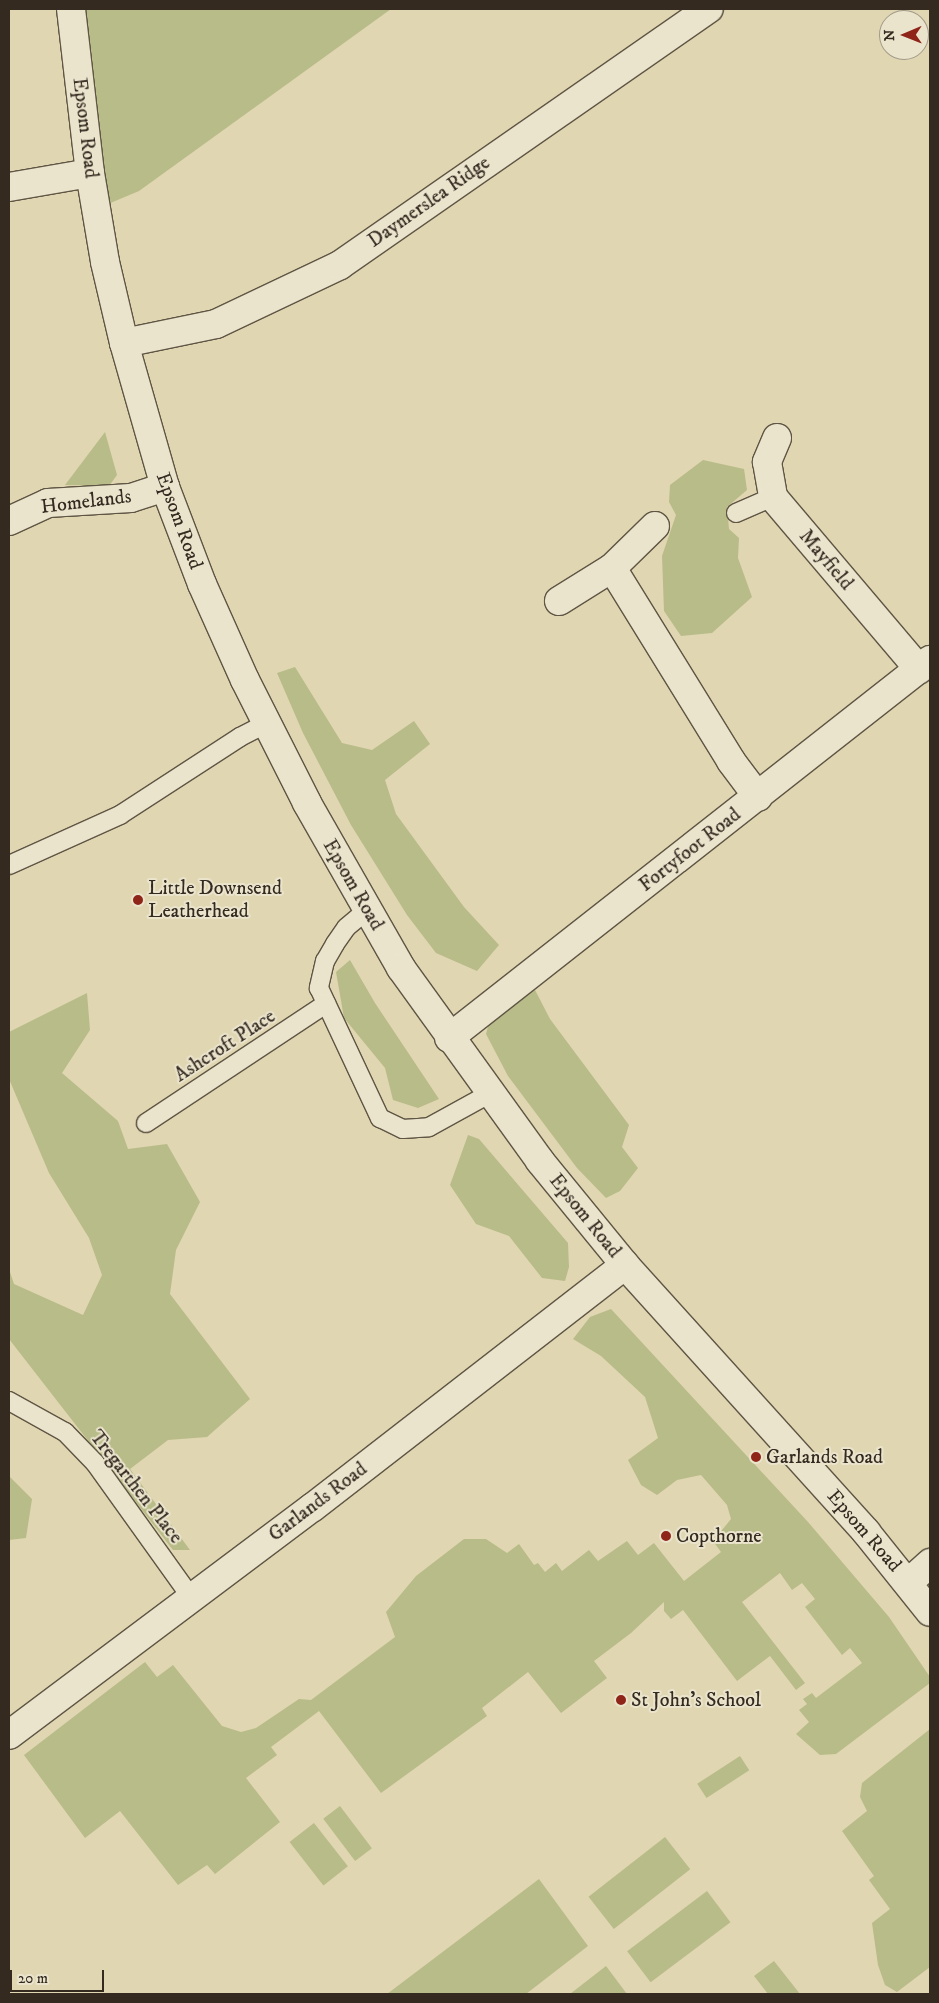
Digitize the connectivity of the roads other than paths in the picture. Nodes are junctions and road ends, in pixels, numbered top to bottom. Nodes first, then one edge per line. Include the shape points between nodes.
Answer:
1 (71, 9) edge
2 (709, 9) edge
3 (90, 173) junction
4 (9, 187) edge
5 (124, 343) junction
6 (777, 438) dead end
7 (165, 487) junction
8 (773, 496) junction
9 (736, 513) dead end
10 (9, 521) edge
11 (655, 526) dead end
12 (612, 568) junction
13 (559, 601) dead end
14 (925, 664) edge
15 (266, 724) junction
16 (758, 797) junction
17 (9, 864) edge
18 (366, 911) junction
19 (326, 1004) junction
20 (449, 1038) junction
21 (489, 1094) junction
22 (146, 1122) dead end
23 (625, 1265) junction
24 (9, 1401) edge
25 (930, 1563) edge
26 (908, 1583) junction
27 (192, 1597) junction
28 (930, 1612) edge
29 (9, 1735) edge

1 - 3 street, Epsom Road
2 - 5 street, Daymerslea Ridge via 340,265 216,324
3 - 4 street
3 - 5 street, Epsom Road
5 - 7 street, Epsom Road
6 - 8 street via 767,462
7 - 10 street, Homelands via 131,498 48,503
7 - 15 street, Epsom Road via 202,584
8 - 9 lane
8 - 14 street, Mayfield
11 - 12 street
12 - 13 street
12 - 16 street via 731,761
14 - 16 street, Fortyfoot Road
15 - 17 lane via 240,737 120,815
15 - 18 street, Epsom Road
16 - 20 street, Fortyfoot Road
18 - 19 lane via 346,928 325,961 319,988
18 - 20 street, Epsom Road
19 - 21 lane via 380,1118 403,1129 429,1127
19 - 22 lane, Ashcroft Place
20 - 21 street, Epsom Road
21 - 23 street, Epsom Road
23 - 26 street, Epsom Road via 831,1492
23 - 27 street, Garlands Road
24 - 27 lane, Tregarthen Place via 65,1432 95,1463
25 - 26 street
26 - 28 street, Epsom Road
27 - 29 street, Garlands Road

